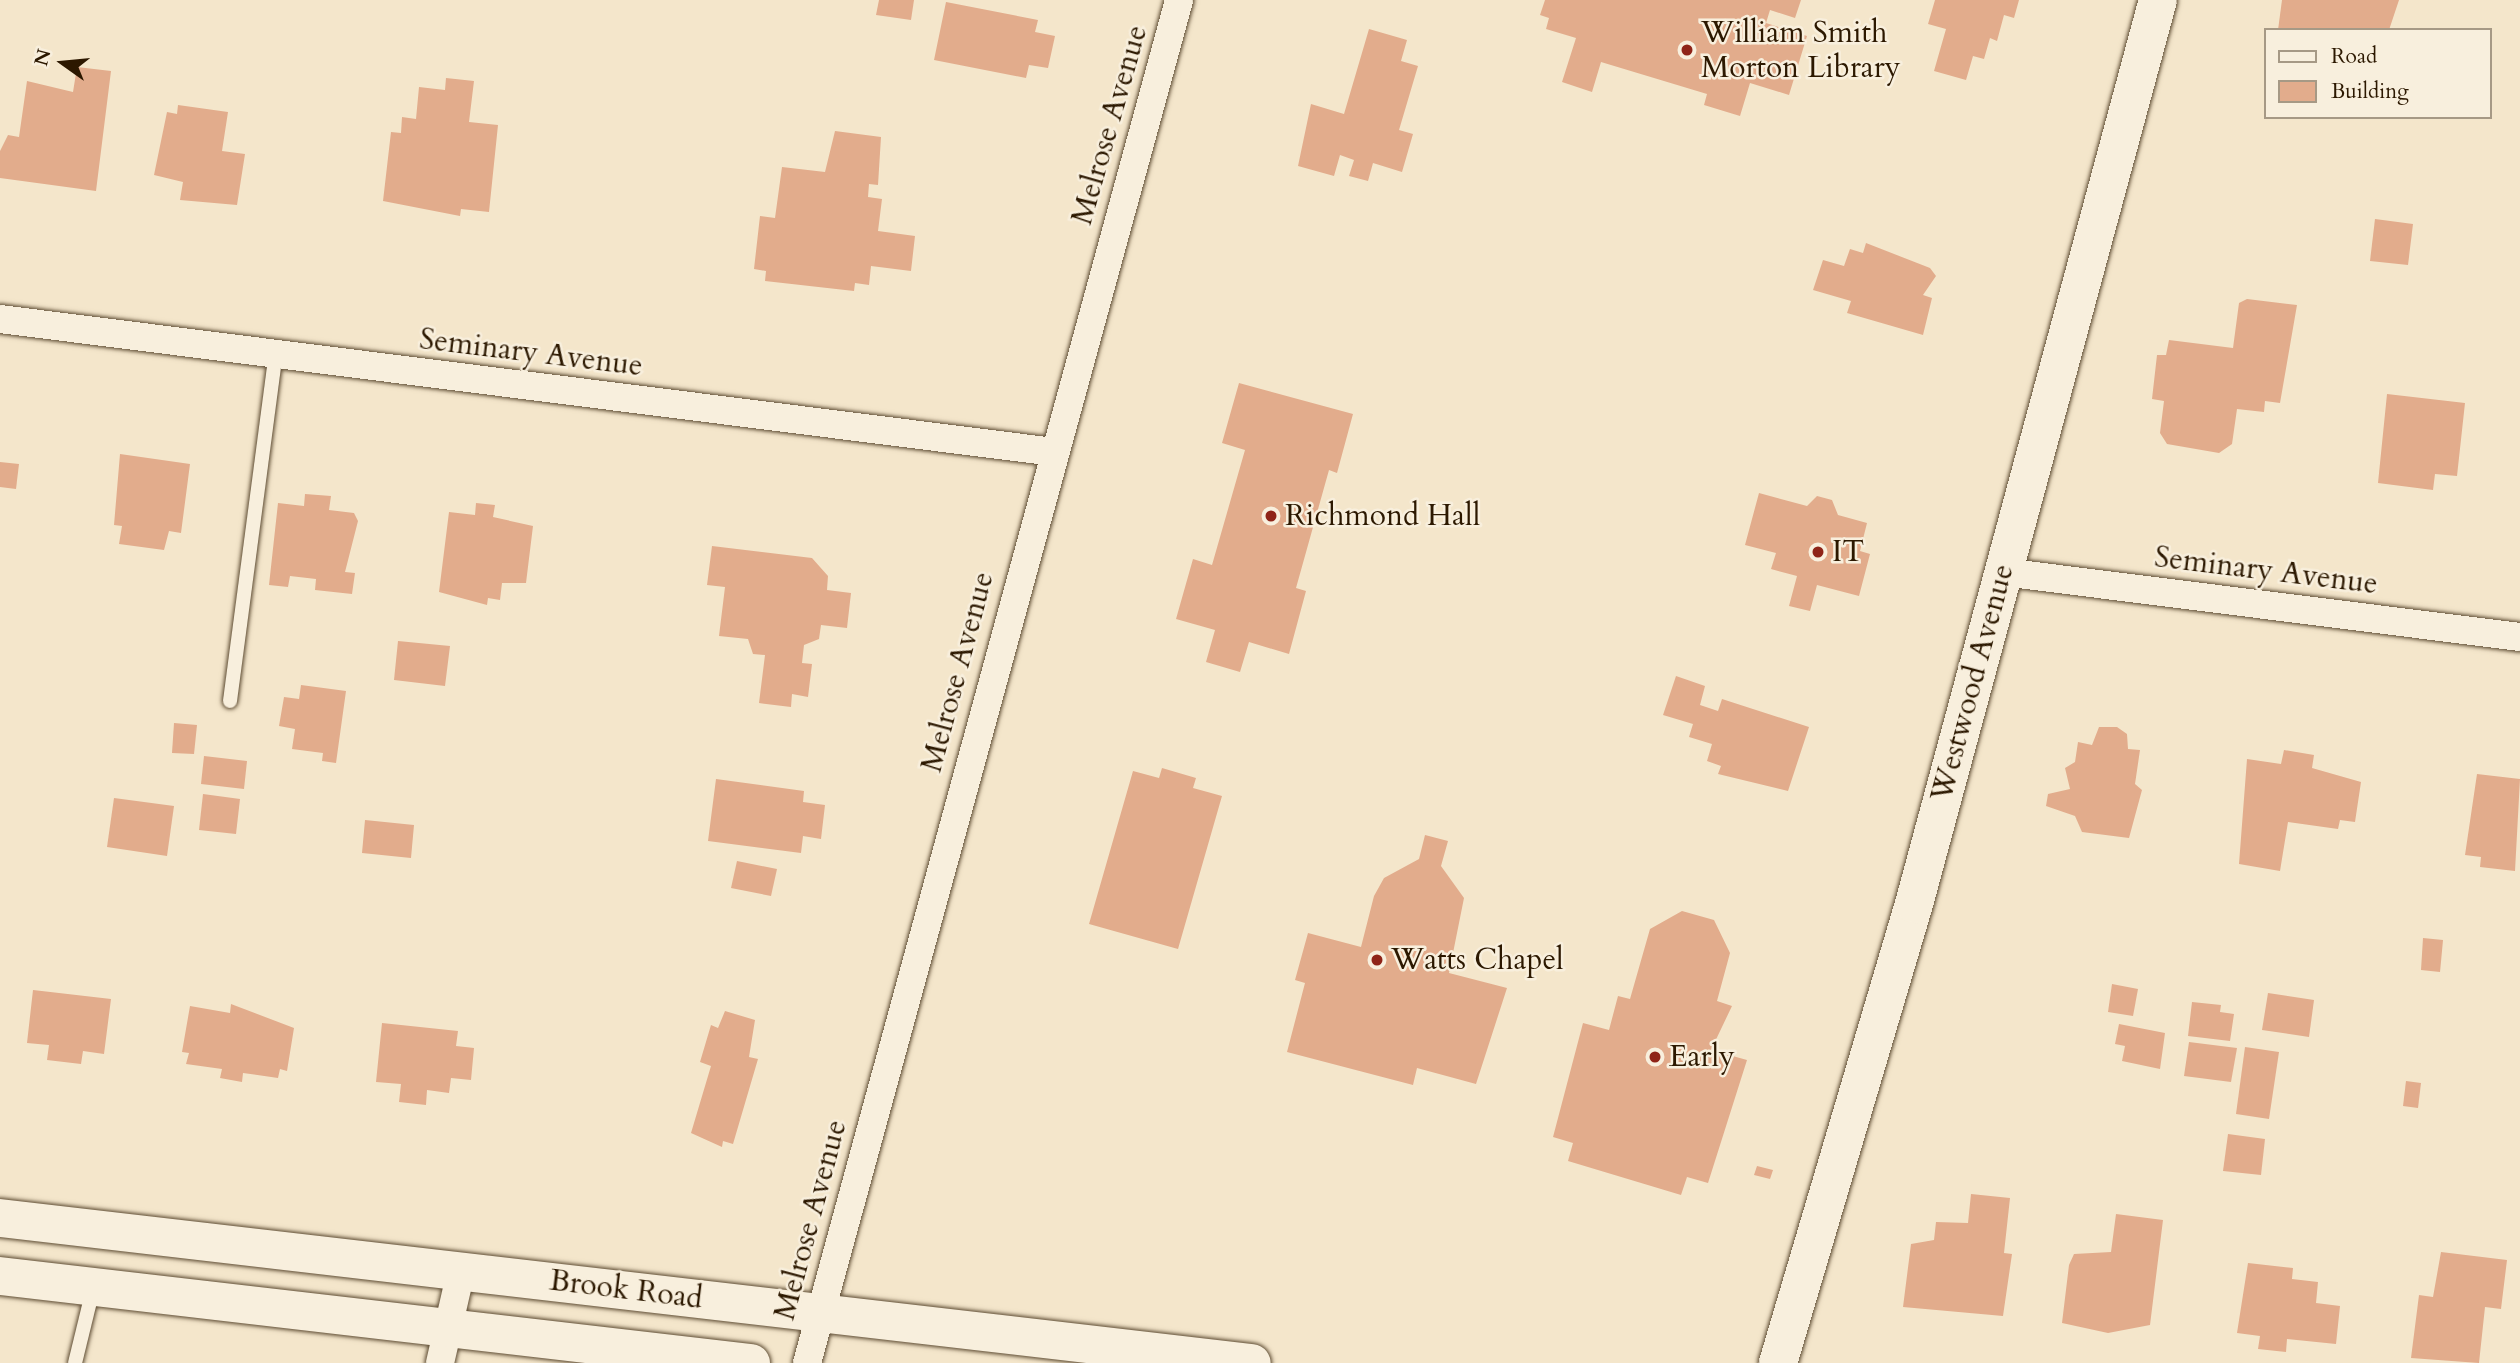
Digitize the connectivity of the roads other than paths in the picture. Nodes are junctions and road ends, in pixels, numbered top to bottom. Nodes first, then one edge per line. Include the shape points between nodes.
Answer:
1 (1179, 0) edge
2 (2158, 0) edge
3 (0, 318) edge
4 (276, 354) junction
5 (1054, 452) junction
6 (2003, 572) junction
7 (2520, 637) edge
8 (230, 701) dead end
9 (0, 1218) edge
10 (461, 1271) junction
11 (0, 1276) edge
12 (93, 1287) junction
13 (821, 1313) junction
14 (444, 1345) edge
15 (75, 1363) edge
16 (751, 1363) edge
17 (807, 1363) edge
18 (1252, 1363) edge
19 (1778, 1363) edge

1 - 5 street, Melrose Avenue
2 - 6 main road, Westwood Avenue
3 - 4 street, Seminary Avenue
4 - 5 street, Seminary Avenue
4 - 8 lane
5 - 13 street, Melrose Avenue
6 - 7 street, Seminary Avenue
6 - 19 main road, Westwood Avenue via 1914,904
9 - 10 main road, Brook Road
10 - 13 main road, Brook Road
10 - 14 street
11 - 12 main road, Brook Road
12 - 14 main road, Brook Road
12 - 15 lane
13 - 17 street, Melrose Avenue
13 - 18 main road, Brook Road
14 - 16 main road, Brook Road

